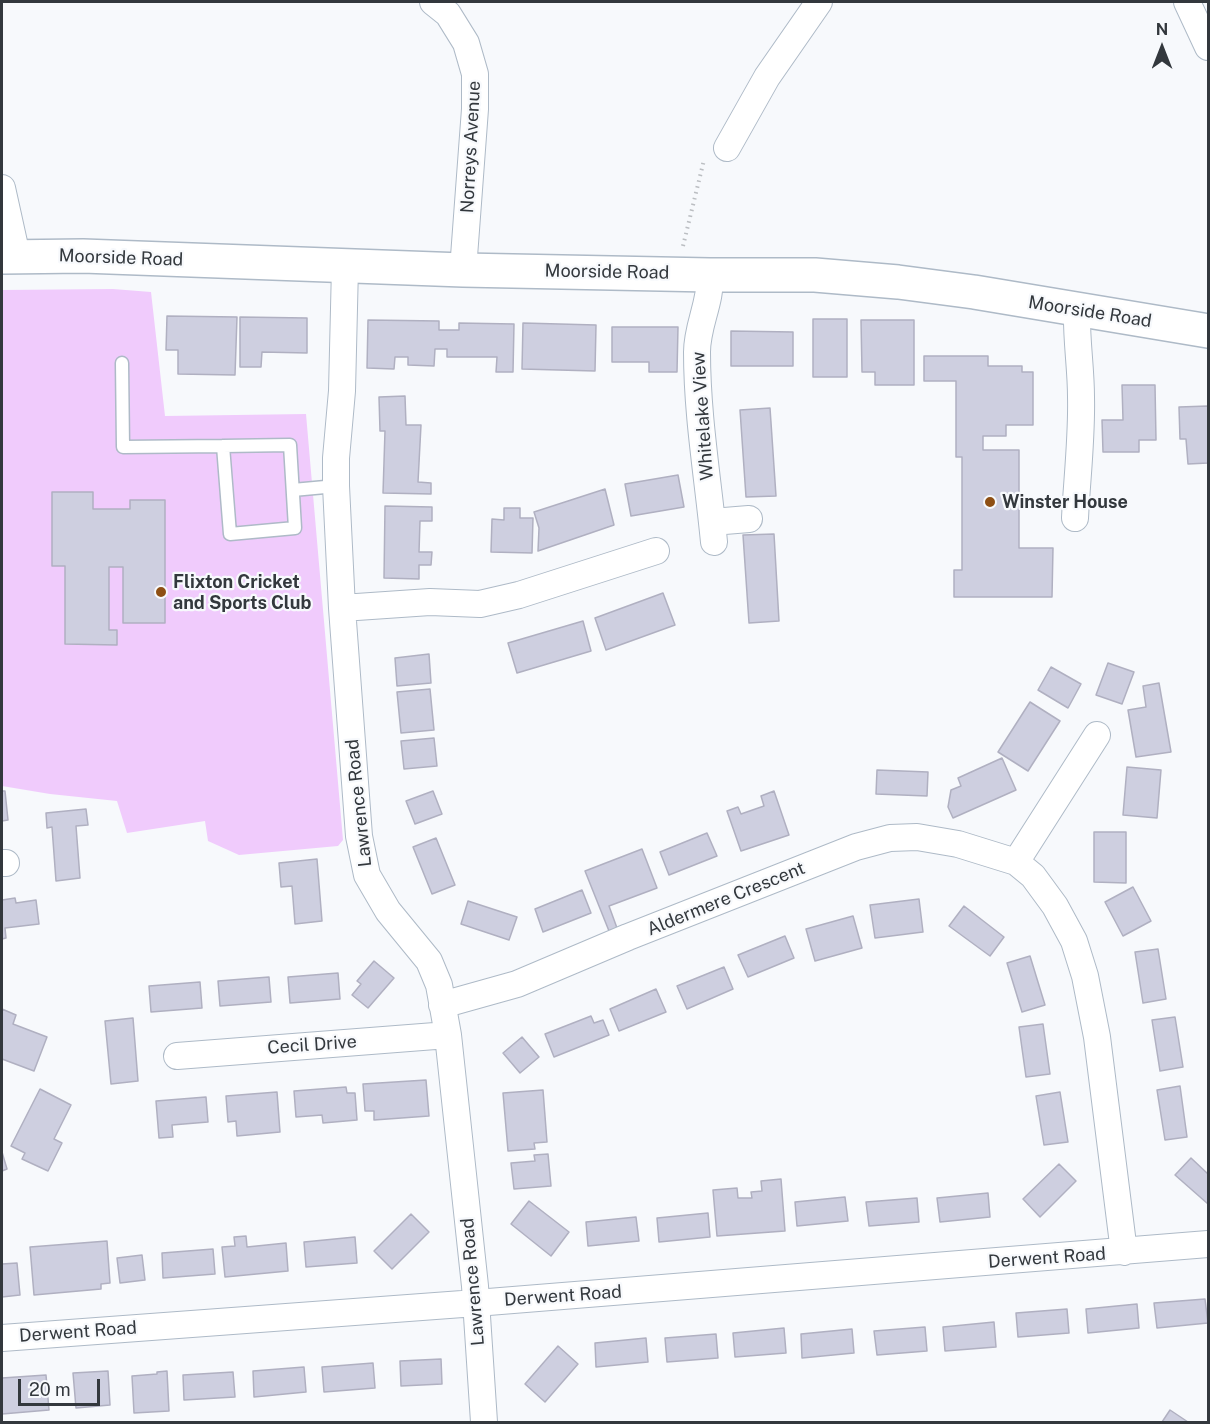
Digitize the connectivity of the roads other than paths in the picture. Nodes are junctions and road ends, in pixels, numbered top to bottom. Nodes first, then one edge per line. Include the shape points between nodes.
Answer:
1 (433, 2) edge
2 (819, 2) edge
3 (1187, 2) edge
4 (1209, 47) edge
5 (727, 148) road end
6 (2, 188) edge
7 (10, 257) edge
8 (345, 267) junction
9 (463, 270) junction
10 (696, 274) junction
11 (1077, 309) junction
12 (1209, 331) edge
13 (122, 363) dead end
14 (223, 446) junction
15 (336, 486) junction
16 (293, 490) junction
17 (1075, 518) dead end
18 (749, 519) dead end
19 (656, 551) dead end
20 (342, 608) junction
21 (1097, 735) dead end
22 (1016, 862) junction
23 (442, 1005) junction
24 (448, 1035) junction
25 (177, 1056) dead end
26 (1209, 1244) edge
27 (1124, 1252) junction
28 (476, 1303) junction
29 (2, 1338) edge
30 (483, 1422) edge

1 - 9 street, Norreys Avenue via 448,14 466,44 475,74
2 - 5 street via 767,77
3 - 4 street
6 - 7 street
7 - 8 street, Moorside Road via 83,256
8 - 9 street, Moorside Road
8 - 15 street, Lawrence Road
9 - 10 street, Moorside Road
10 - 11 street, Moorside Road via 816,275 898,282
10 - 18 street, Whitelake View via 709,296 699,326 697,349 713,532
11 - 12 street, Moorside Road
11 - 17 street via 1081,400
13 - 14 lane via 123,447
14 - 16 lane via 290,445
14 - 16 lane via 230,534 295,528
15 - 16 lane
15 - 20 street, Lawrence Road
19 - 20 street via 480,604 430,602
20 - 23 street, Lawrence Road via 359,836 367,874 388,911 429,961
21 - 22 street
22 - 23 street, Aldermere Crescent via 958,844 917,837 890,838 856,847 517,984
22 - 27 street, Aldermere Crescent via 1033,876 1055,906 1074,941 1085,976 1098,1037
23 - 24 street, Lawrence Road
24 - 25 street, Cecil Drive
24 - 28 street, Lawrence Road
26 - 27 street, Derwent Road
27 - 28 street, Derwent Road
28 - 29 street, Derwent Road
28 - 30 street, Lawrence Road

